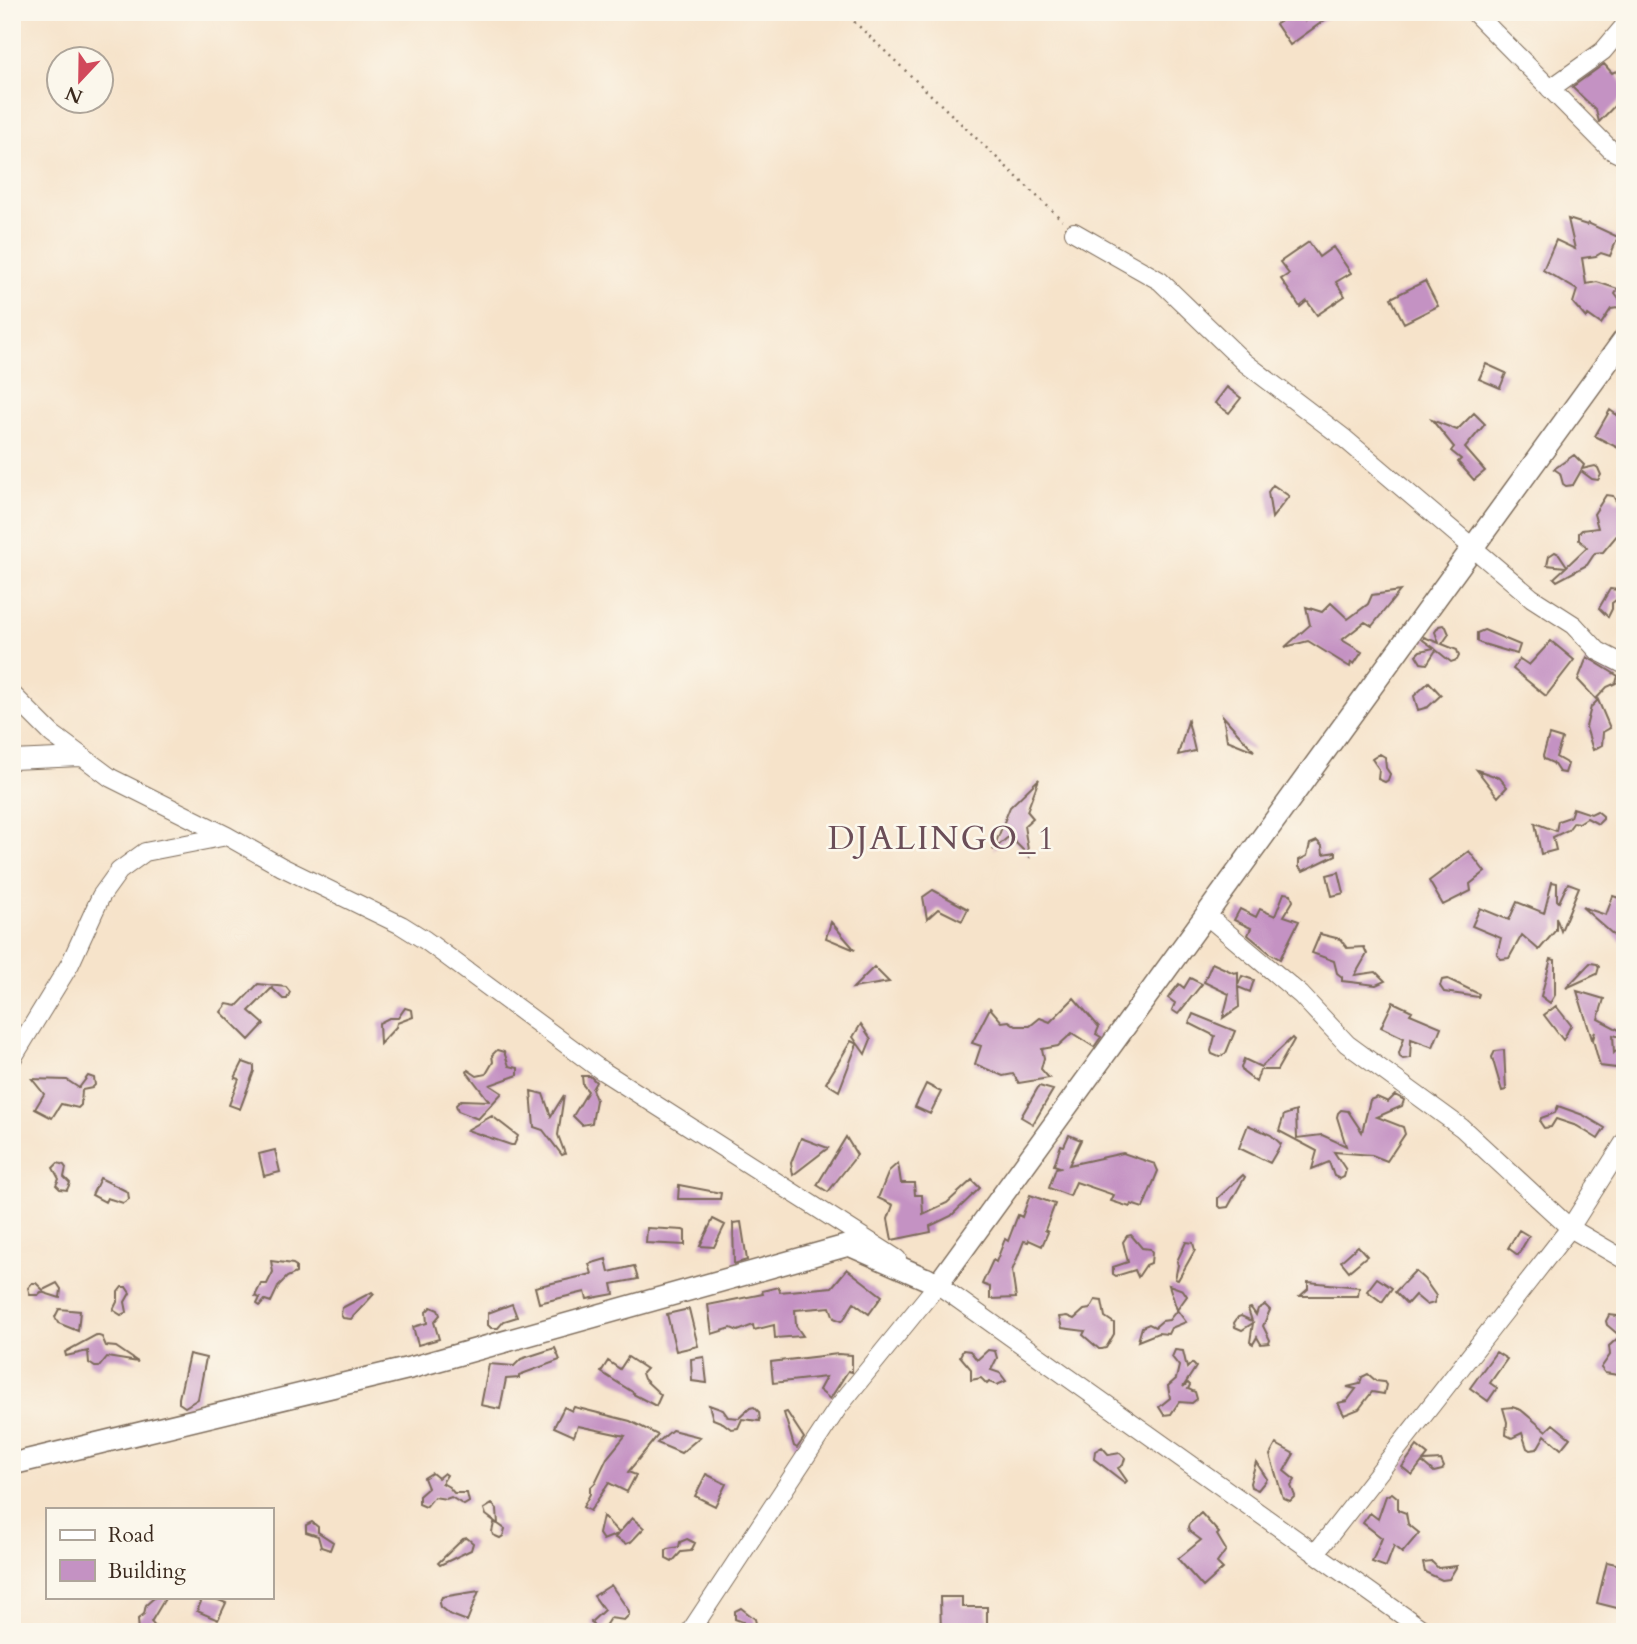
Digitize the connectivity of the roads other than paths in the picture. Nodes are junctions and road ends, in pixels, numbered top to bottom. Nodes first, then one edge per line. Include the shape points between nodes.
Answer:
1 (1474, 12) edge
2 (1625, 25) edge
3 (1550, 89) junction
4 (1625, 157) edge
5 (1074, 232) road end
6 (1625, 338) edge
7 (1473, 548) junction
8 (1625, 665) edge
9 (12, 694) edge
10 (80, 757) junction
11 (12, 760) edge
12 (227, 836) junction
13 (1206, 915) junction
14 (12, 1059) edge
15 (1625, 1141) edge
16 (1570, 1228) junction
17 (1625, 1260) edge
18 (938, 1284) junction
19 (12, 1464) edge
20 (1315, 1554) junction
21 (690, 1632) edge
22 (1426, 1632) edge

1 - 3 street
2 - 3 street via 1603,51
3 - 4 street via 1611,150
5 - 7 street via 1160,281 1244,362 1345,439
6 - 7 street
7 - 8 street via 1532,598 1574,625 1598,651
7 - 13 street
9 - 10 street
10 - 11 street
10 - 12 street via 111,778
12 - 14 street via 145,852 119,871
12 - 18 street via 409,930 601,1070
13 - 16 street via 1301,995 1347,1044 1462,1128
13 - 18 street
15 - 16 street
16 - 17 street
16 - 20 street
18 - 19 street via 849,1245 414,1367
18 - 20 street
18 - 21 street via 839,1406
20 - 22 street

